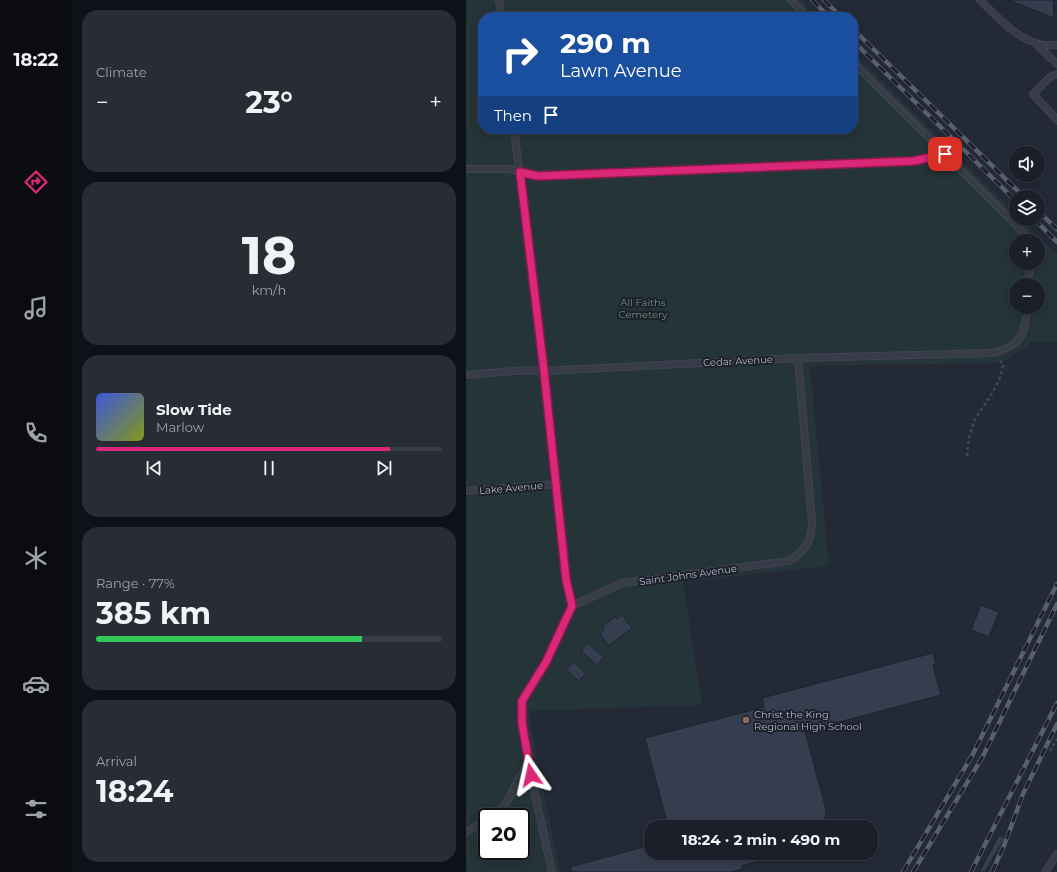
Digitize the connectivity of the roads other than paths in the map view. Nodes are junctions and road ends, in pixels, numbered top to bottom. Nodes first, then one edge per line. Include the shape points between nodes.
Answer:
1 (499, 0) edge
2 (791, 0) edge
3 (980, 0) edge
4 (500, 12) edge
5 (803, 12) edge
6 (1037, 45) junction
7 (1057, 46) edge
8 (1057, 64) edge
9 (858, 67) edge
10 (1057, 74) edge
11 (1057, 120) edge
12 (515, 134) edge
13 (945, 154) junction
14 (466, 169) edge
15 (520, 172) junction
16 (1024, 234) edge
17 (1026, 314) edge
18 (798, 358) junction
19 (544, 371) junction
20 (466, 375) edge
21 (556, 484) junction
22 (466, 491) edge
23 (572, 606) junction
24 (528, 762) junction
25 (502, 808) edge
26 (478, 825) edge
27 (466, 832) edge
28 (1057, 854) edge
29 (552, 872) edge
30 (1045, 872) edge

1 - 4 lane
2 - 5 lane
3 - 6 lane via 1022,37
6 - 7 lane
6 - 8 lane
9 - 13 lane
10 - 11 lane via 1050,77 1033,94
12 - 15 lane
13 - 15 lane via 914,161 538,176
13 - 16 lane
14 - 15 lane via 485,168
15 - 19 lane
17 - 18 lane, Cedar Avenue via 1020,339 1010,348 993,353
18 - 19 lane, Cedar Avenue
18 - 23 lane, Saint Johns Avenue via 812,522 811,536 804,550 789,561 622,583
19 - 20 lane, Cedar Avenue
19 - 21 lane
21 - 22 lane, Lake Avenue
21 - 23 lane via 566,579
23 - 24 lane via 546,662 522,701 522,723
24 - 25 lane
24 - 29 lane
26 - 27 lane
28 - 30 lane

